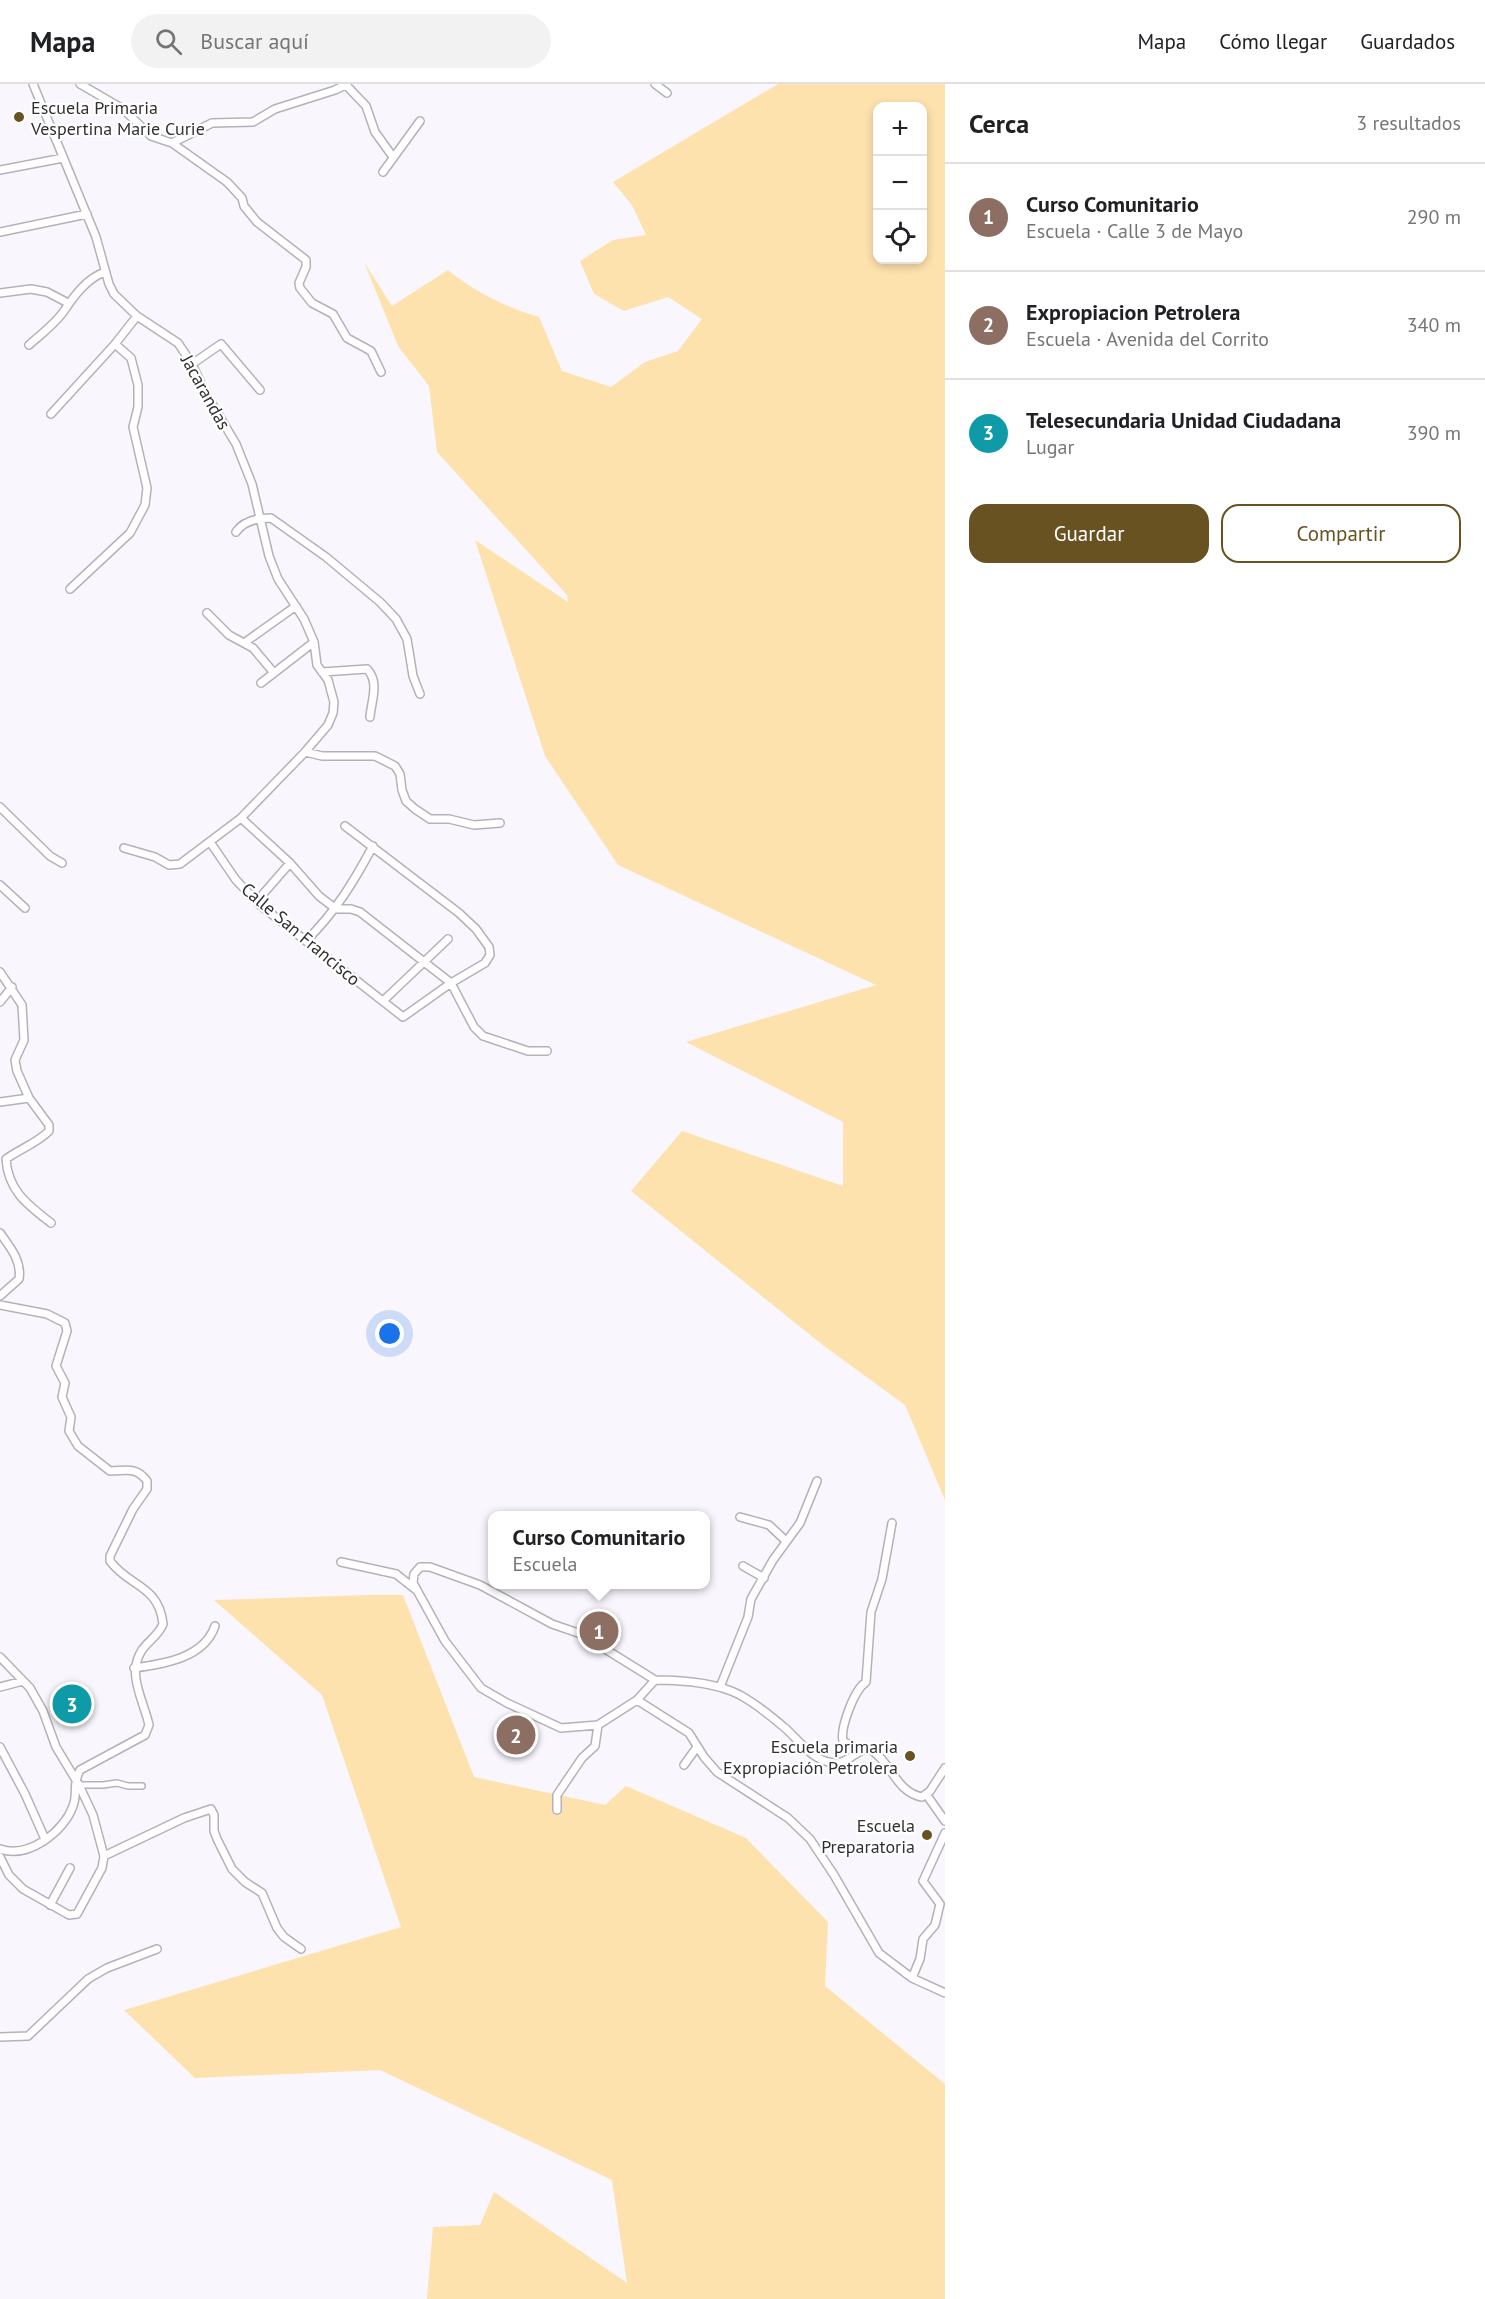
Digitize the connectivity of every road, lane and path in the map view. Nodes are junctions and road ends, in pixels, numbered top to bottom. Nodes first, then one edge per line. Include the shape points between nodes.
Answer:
1 (33, 84) edge
2 (80, 84) edge
3 (347, 84) edge
4 (655, 84) edge
5 (667, 93) dead end
6 (420, 121) dead end
7 (172, 143) junction
8 (393, 157) junction
9 (63, 158) junction
10 (0, 170) edge
11 (383, 172) dead end
12 (87, 214) junction
13 (0, 232) edge
14 (105, 272) junction
15 (0, 293) edge
16 (68, 303) junction
17 (138, 316) junction
18 (115, 344) junction
19 (29, 345) dead end
20 (192, 364) junction
21 (381, 372) dead end
22 (260, 390) dead end
23 (51, 414) dead end
24 (261, 518) junction
25 (236, 532) dead end
26 (70, 589) dead end
27 (296, 606) junction
28 (207, 613) dead end
29 (314, 642) junction
30 (244, 643) junction
31 (322, 672) junction
32 (274, 673) junction
33 (261, 682) dead end
34 (420, 694) dead end
35 (370, 717) dead end
36 (305, 752) junction
37 (0, 807) edge
38 (241, 818) junction
39 (500, 823) dead end
40 (345, 826) dead end
41 (210, 842) junction
42 (373, 846) junction
43 (124, 848) dead end
44 (62, 863) dead end
45 (290, 863) junction
46 (0, 885) edge
47 (260, 905) junction
48 (25, 908) dead end
49 (336, 909) junction
50 (448, 939) dead end
51 (306, 941) junction
52 (424, 963) junction
53 (0, 972) edge
54 (451, 983) junction
55 (12, 987) junction
56 (383, 1001) junction
57 (0, 1002) edge
58 (547, 1051) dead end
59 (29, 1098) junction
60 (0, 1102) edge
61 (51, 1223) dead end
62 (0, 1233) edge
63 (0, 1296) edge
64 (0, 1305) edge
65 (817, 1481) dead end
66 (740, 1517) dead end
67 (892, 1523) dead end
68 (786, 1540) junction
69 (341, 1562) dead end
70 (743, 1566) dead end
71 (764, 1578) junction
72 (417, 1590) junction
73 (215, 1626) dead end
74 (1, 1658) edge
75 (134, 1668) junction
76 (655, 1680) junction
77 (23, 1681) junction
78 (0, 1687) edge
79 (720, 1687) junction
80 (637, 1700) junction
81 (598, 1725) junction
82 (0, 1747) edge
83 (697, 1747) junction
84 (859, 1750) junction
85 (684, 1765) dead end
86 (945, 1768) edge
87 (77, 1782) junction
88 (141, 1786) dead end
89 (926, 1794) junction
90 (557, 1810) dead end
91 (945, 1821) edge
92 (945, 1833) edge
93 (45, 1839) junction
94 (0, 1849) edge
95 (104, 1856) junction
96 (0, 1857) edge
97 (70, 1868) dead end
98 (50, 1905) junction
99 (157, 1949) dead end
100 (301, 1949) dead end
101 (912, 1978) junction
102 (945, 1993) edge
103 (0, 2037) edge

1 - 9 street, Jacarandas
2 - 7 street via 123,109 151,136
3 - 7 street via 253,122 212,123
3 - 8 street via 366,106 375,132
4 - 5 street
6 - 8 street
7 - 21 street via 227,182 257,222 306,260 300,288 312,303 333,314 347,338 371,351
8 - 11 street
9 - 10 street
9 - 12 street, Jacarandas
12 - 13 street
12 - 14 street, Jacarandas
14 - 16 street via 91,279
14 - 17 street, Jacarandas via 114,294
15 - 16 street via 31,289
16 - 19 street
17 - 18 street
17 - 20 street, Jacarandas via 178,343
18 - 23 street
18 - 26 street via 131,358 138,385 133,427 147,488 145,506 130,533
20 - 22 street via 221,344
20 - 24 street, Jacarandas via 236,444
24 - 25 street
24 - 27 street, Jacarandas via 278,579
24 - 34 street via 271,518 326,557 396,619 407,639 412,676
27 - 29 street, Jacarandas
27 - 30 street
28 - 30 street via 229,635
29 - 31 street, Jacarandas via 317,665
29 - 32 street
30 - 32 street
31 - 35 street via 367,669 375,689
31 - 36 street, Jacarandas via 334,702 333,713
32 - 33 street
36 - 38 street
36 - 39 street via 322,756 375,756 395,766 406,801 430,819 474,825
37 - 44 street
38 - 41 street
38 - 45 street
40 - 42 street
41 - 43 street via 176,866
41 - 47 street, Calle San Francisco via 236,880
42 - 49 street
42 - 54 street via 459,913 489,947 485,963
45 - 47 street via 263,894
45 - 49 street
46 - 48 street
47 - 51 street, Calle San Francisco
49 - 51 street
49 - 52 street via 360,912
50 - 52 street
51 - 56 street, Calle San Francisco
52 - 54 street
52 - 56 street
53 - 55 street
54 - 56 street, Calle San Francisco via 403,1017
54 - 58 street via 474,1027 483,1036 528,1051
55 - 57 street
55 - 59 street via 23,1014 24,1040 15,1060
59 - 60 street
59 - 61 street via 49,1125 49,1131 6,1159 7,1171 29,1205
62 - 63 street via 16,1257 20,1272 19,1280
64 - 75 street via 47,1314 65,1323 67,1331 56,1366 71,1417 69,1431 78,1446 110,1471 126,1469 140,1473 147,1481 147,1489 110,1556 113,1566 154,1598 163,1620 162,1629 142,1650
65 - 68 street via 800,1523
66 - 68 street via 769,1525
67 - 84 street via 882,1579 871,1612 866,1682 853,1698 841,1734 843,1741
68 - 71 street
69 - 72 street via 396,1574
70 - 71 street
71 - 79 street via 752,1599
72 - 76 street via 414,1574 420,1567 480,1585 552,1624 580,1634
72 - 81 street via 445,1641 481,1688 561,1728
73 - 75 street via 211,1637 198,1650
74 - 77 street
75 - 87 street via 149,1725 145,1735 80,1770
76 - 79 street
76 - 80 street
77 - 78 street
77 - 87 street via 44,1712 56,1747
79 - 84 street via 754,1704 822,1760 843,1763
80 - 81 street
80 - 83 street via 689,1733
81 - 90 street via 595,1746 561,1786
82 - 93 street
83 - 85 street
83 - 101 street via 717,1772 788,1818 810,1839 879,1953
84 - 89 street via 868,1748 878,1753 899,1783 913,1795
86 - 89 street
87 - 88 street
87 - 93 street via 75,1803 63,1827
87 - 95 street via 93,1815
89 - 91 street
92 - 101 street via 923,1881 940,1904 938,1914 935,1925 923,1939
93 - 94 street via 25,1850
95 - 98 street via 102,1868 77,1914 69,1915
95 - 100 street via 211,1809 214,1831 232,1869 262,1893 277,1928
96 - 98 street via 19,1890
97 - 98 street
99 - 103 street via 88,1979 28,2036
101 - 102 street

